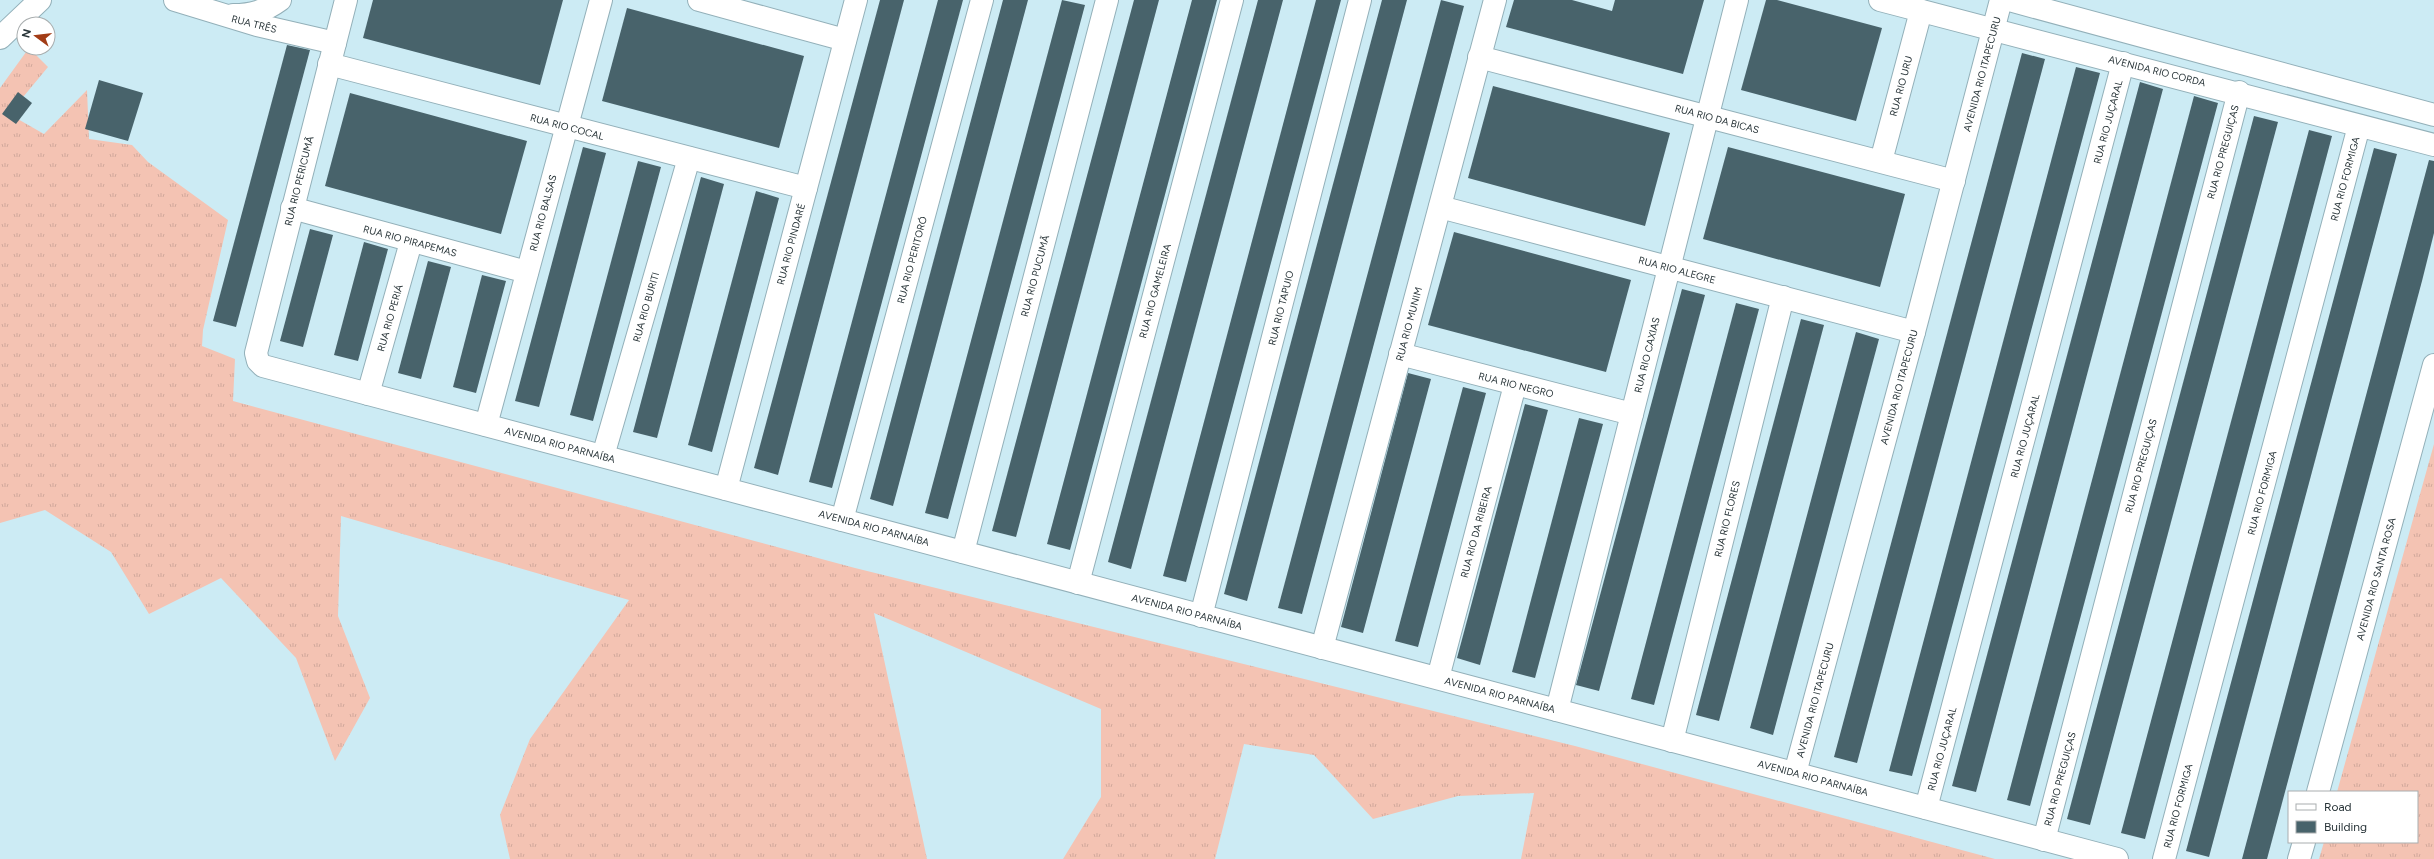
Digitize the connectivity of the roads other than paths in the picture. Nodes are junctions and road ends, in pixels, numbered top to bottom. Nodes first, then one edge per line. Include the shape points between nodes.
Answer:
1 (18, 0) edge
2 (40, 0) edge
3 (175, 0) edge
4 (280, 0) edge
5 (346, 0) edge
6 (601, 0) edge
7 (699, 0) edge
8 (856, 0) edge
9 (982, 0) edge
10 (1107, 0) edge
11 (1232, 0) edge
12 (1360, 0) edge
13 (1495, 0) edge
14 (1737, 0) edge
15 (1880, 0) edge
16 (2001, 0) edge
17 (2009, 0) edge
18 (202, 10) junction
19 (1921, 11) junction
20 (1994, 29) junction
21 (0, 38) edge
22 (845, 40) junction
23 (335, 43) junction
24 (1479, 57) junction
25 (2124, 63) junction
26 (329, 64) junction
27 (2239, 92) junction
28 (2434, 115) edge
29 (1708, 117) junction
30 (567, 126) junction
31 (2359, 126) junction
32 (2434, 145) edge
33 (688, 158) junction
34 (1881, 162) junction
35 (1954, 181) junction
36 (806, 188) junction
37 (1440, 207) junction
38 (292, 208) junction
39 (411, 242) junction
40 (1669, 268) junction
41 (527, 272) junction
42 (1783, 297) junction
43 (1914, 332) junction
44 (1400, 354) junction
45 (258, 361) joint
46 (2434, 365) edge
47 (1515, 385) junction
48 (368, 394) junction
49 (1632, 414) junction
50 (486, 425) junction
51 (603, 456) junction
52 (726, 489) junction
53 (842, 520) junction
54 (963, 552) junction
55 (1078, 583) junction
56 (1201, 616) junction
57 (1322, 648) junction
58 (1438, 678) junction
59 (1557, 710) junction
60 (1672, 740) junction
61 (1795, 773) junction
62 (2318, 791) edge
63 (1926, 808) junction
64 (2044, 840) junction
65 (2304, 843) edge
66 (2117, 859) edge
67 (2164, 859) edge
68 (2299, 859) edge

1 - 21 street
2 - 21 street
3 - 18 street, RUA TRÊS
4 - 18 street via 259,12 246,15
5 - 23 street, RUA RIO PERICUMÃ
6 - 30 street, RUA RIO BALSAS
7 - 22 street
8 - 22 street, RUA RIO PINDARÉ
9 - 53 street, RUA RIO PERITORÓ
10 - 54 street, RUA RIO PUCUMÃ
11 - 55 street, RUA RIO GAMELEIRA
12 - 56 street, RUA RIO TAPUIO
13 - 24 street, RUA RIO MUNIM
14 - 29 street, RUA RIO CAXIAS
15 - 19 street, AVENIDA RIO CORDA
16 - 20 street, AVENIDA RIO ITAPECURU
17 - 28 street
18 - 23 street, RUA TRÊS
19 - 20 street, AVENIDA RIO CORDA
19 - 34 street, RUA RIO URU
20 - 25 street, AVENIDA RIO CORDA
20 - 35 street, AVENIDA RIO ITAPECURU
22 - 36 street, RUA RIO PINDARÉ
23 - 26 street, RUA RIO PERICUMÃ
24 - 29 street, RUA RIO DA BICAS
24 - 37 street, RUA RIO MUNIM
25 - 27 street, AVENIDA RIO CORDA
25 - 63 street, RUA RIO JUÇARAL
26 - 30 street, RUA RIO COCAL
26 - 38 street, RUA RIO PERICUMÃ
27 - 31 street, AVENIDA RIO CORDA
27 - 64 street, RUA RIO PREGUIÇAS
29 - 34 street, RUA RIO DA BICAS
29 - 40 street, RUA RIO CAXIAS
30 - 33 street, RUA RIO COCAL
30 - 41 street, RUA RIO BALSAS
31 - 32 street, AVENIDA RIO CORDA
31 - 67 street, RUA RIO FORMIGA
33 - 36 street, RUA RIO COCAL
33 - 51 street, RUA RIO BURITI
34 - 35 street, RUA RIO DA BICAS
35 - 43 street, AVENIDA RIO ITAPECURU
36 - 52 street, RUA RIO PINDARÉ
37 - 40 street, RUA RIO ALEGRE
37 - 44 street, RUA RIO MUNIM
38 - 39 street, RUA RIO PIRAPEMAS
38 - 45 street, RUA RIO PERICUMÃ via 256,353
39 - 41 street, RUA RIO PIRAPEMAS
39 - 48 street, RUA RIO PERIÁ
40 - 42 street, RUA RIO ALEGRE
40 - 49 street, RUA RIO CAXIAS
41 - 50 street, RUA RIO BALSAS
42 - 43 street, RUA RIO ALEGRE
42 - 60 street, RUA RIO FLORES
43 - 61 street, AVENIDA RIO ITAPECURU
44 - 47 street, RUA RIO NEGRO
44 - 57 street, RUA RIO MUNIM
45 - 48 street, AVENIDA RIO PARNAÍBA via 263,366
46 - 62 street, AVENIDA RIO SANTA ROSA
47 - 49 street, RUA RIO NEGRO
47 - 58 street, RUA RIO DA RIBEIRA
48 - 50 street, AVENIDA RIO PARNAÍBA
49 - 59 street, RUA RIO CAXIAS
50 - 51 street, AVENIDA RIO PARNAÍBA
51 - 52 street, AVENIDA RIO PARNAÍBA
52 - 53 street, AVENIDA RIO PARNAÍBA
53 - 54 street, AVENIDA RIO PARNAÍBA
54 - 55 street, AVENIDA RIO PARNAÍBA
55 - 56 street, AVENIDA RIO PARNAÍBA
56 - 57 street, AVENIDA RIO PARNAÍBA
57 - 58 street, AVENIDA RIO PARNAÍBA
58 - 59 street, AVENIDA RIO PARNAÍBA
59 - 60 street, AVENIDA RIO PARNAÍBA
60 - 61 street, AVENIDA RIO PARNAÍBA
61 - 63 street, AVENIDA RIO PARNAÍBA
63 - 64 street, AVENIDA RIO PARNAÍBA
64 - 66 street, AVENIDA RIO PARNAÍBA
65 - 68 street

